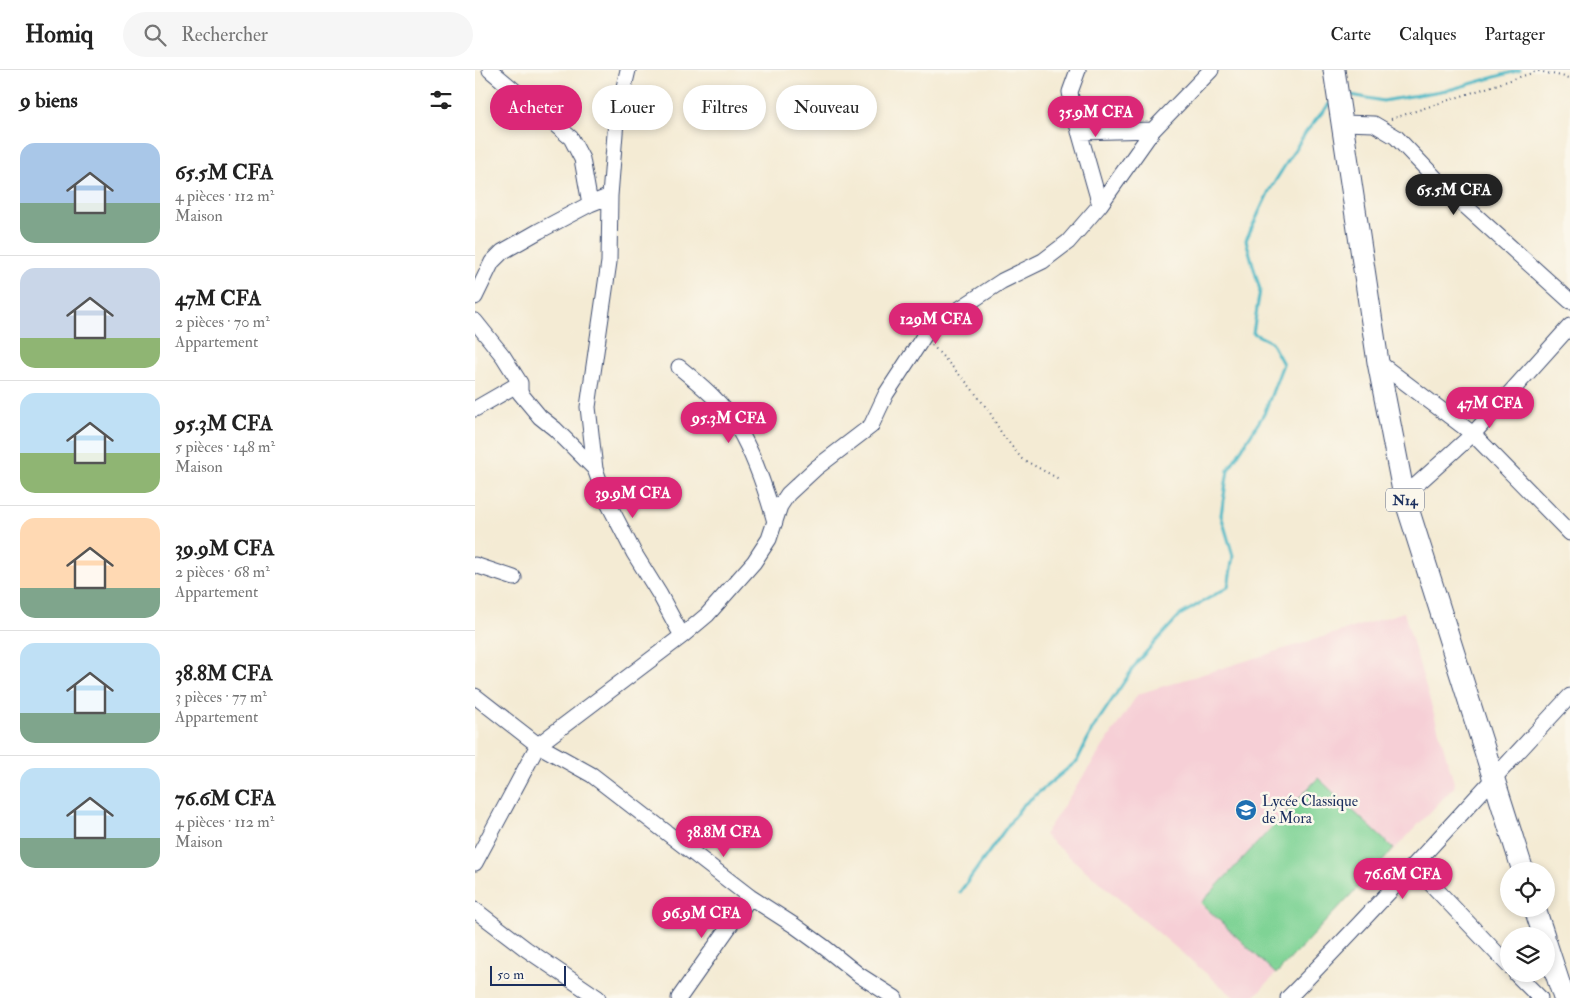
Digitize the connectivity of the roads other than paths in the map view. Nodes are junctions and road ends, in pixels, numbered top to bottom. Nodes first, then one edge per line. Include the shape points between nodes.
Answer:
1 (490, 70) edge
2 (627, 70) edge
3 (1078, 70) edge
4 (1211, 70) edge
5 (1336, 80) edge
6 (1342, 119) junction
7 (1153, 130) junction
8 (1079, 132) junction
9 (610, 196) junction
10 (590, 204) junction
11 (1100, 206) junction
12 (475, 297) edge
13 (1570, 301) edge
14 (475, 321) edge
15 (1570, 326) edge
16 (1378, 362) junction
17 (679, 367) dead end
18 (520, 383) junction
19 (475, 409) edge
20 (1473, 434) junction
21 (595, 469) junction
22 (1404, 496) junction
23 (775, 522) junction
24 (1570, 533) edge
25 (475, 566) edge
26 (515, 578) dead end
27 (682, 636) junction
28 (475, 696) edge
29 (1570, 696) edge
30 (538, 745) junction
31 (1493, 778) junction
32 (1520, 862) edge
33 (475, 863) edge
34 (1414, 866) junction
35 (750, 897) junction
36 (475, 910) edge
37 (1500, 957) edge
38 (1555, 971) edge
39 (1522, 982) edge
40 (887, 995) edge
41 (1533, 996) edge
42 (598, 998) edge
43 (679, 998) edge
44 (1288, 998) edge
45 (1564, 998) edge

1 - 10 street via 571,138 582,159
2 - 9 street via 616,121
3 - 8 street via 1071,92
4 - 7 street
5 - 6 highway, N14
6 - 13 street via 1374,124 1395,137 1441,184
6 - 16 highway, N14
7 - 8 street
7 - 11 street
8 - 11 street
9 - 10 street
9 - 21 street via 609,262 588,407
10 - 12 street via 503,252 492,262
11 - 23 street via 1068,242 1043,262 1002,281 935,325 885,394 871,426 796,485 780,506
14 - 18 street
15 - 20 street
16 - 20 street
16 - 22 highway, N14
17 - 23 street via 701,385 737,427 766,490
18 - 19 street
18 - 21 street via 520,393 540,417
20 - 22 street
20 - 24 street
21 - 27 street via 633,553
22 - 31 highway, N14
23 - 27 street via 769,539 754,562 707,615
25 - 26 street
27 - 30 street
28 - 30 street
29 - 31 street
30 - 33 street
30 - 35 street via 592,775
31 - 32 highway, N14
31 - 34 street
34 - 37 street
34 - 44 street
35 - 40 street via 802,931
35 - 43 street
36 - 42 street
38 - 45 highway
39 - 41 street

